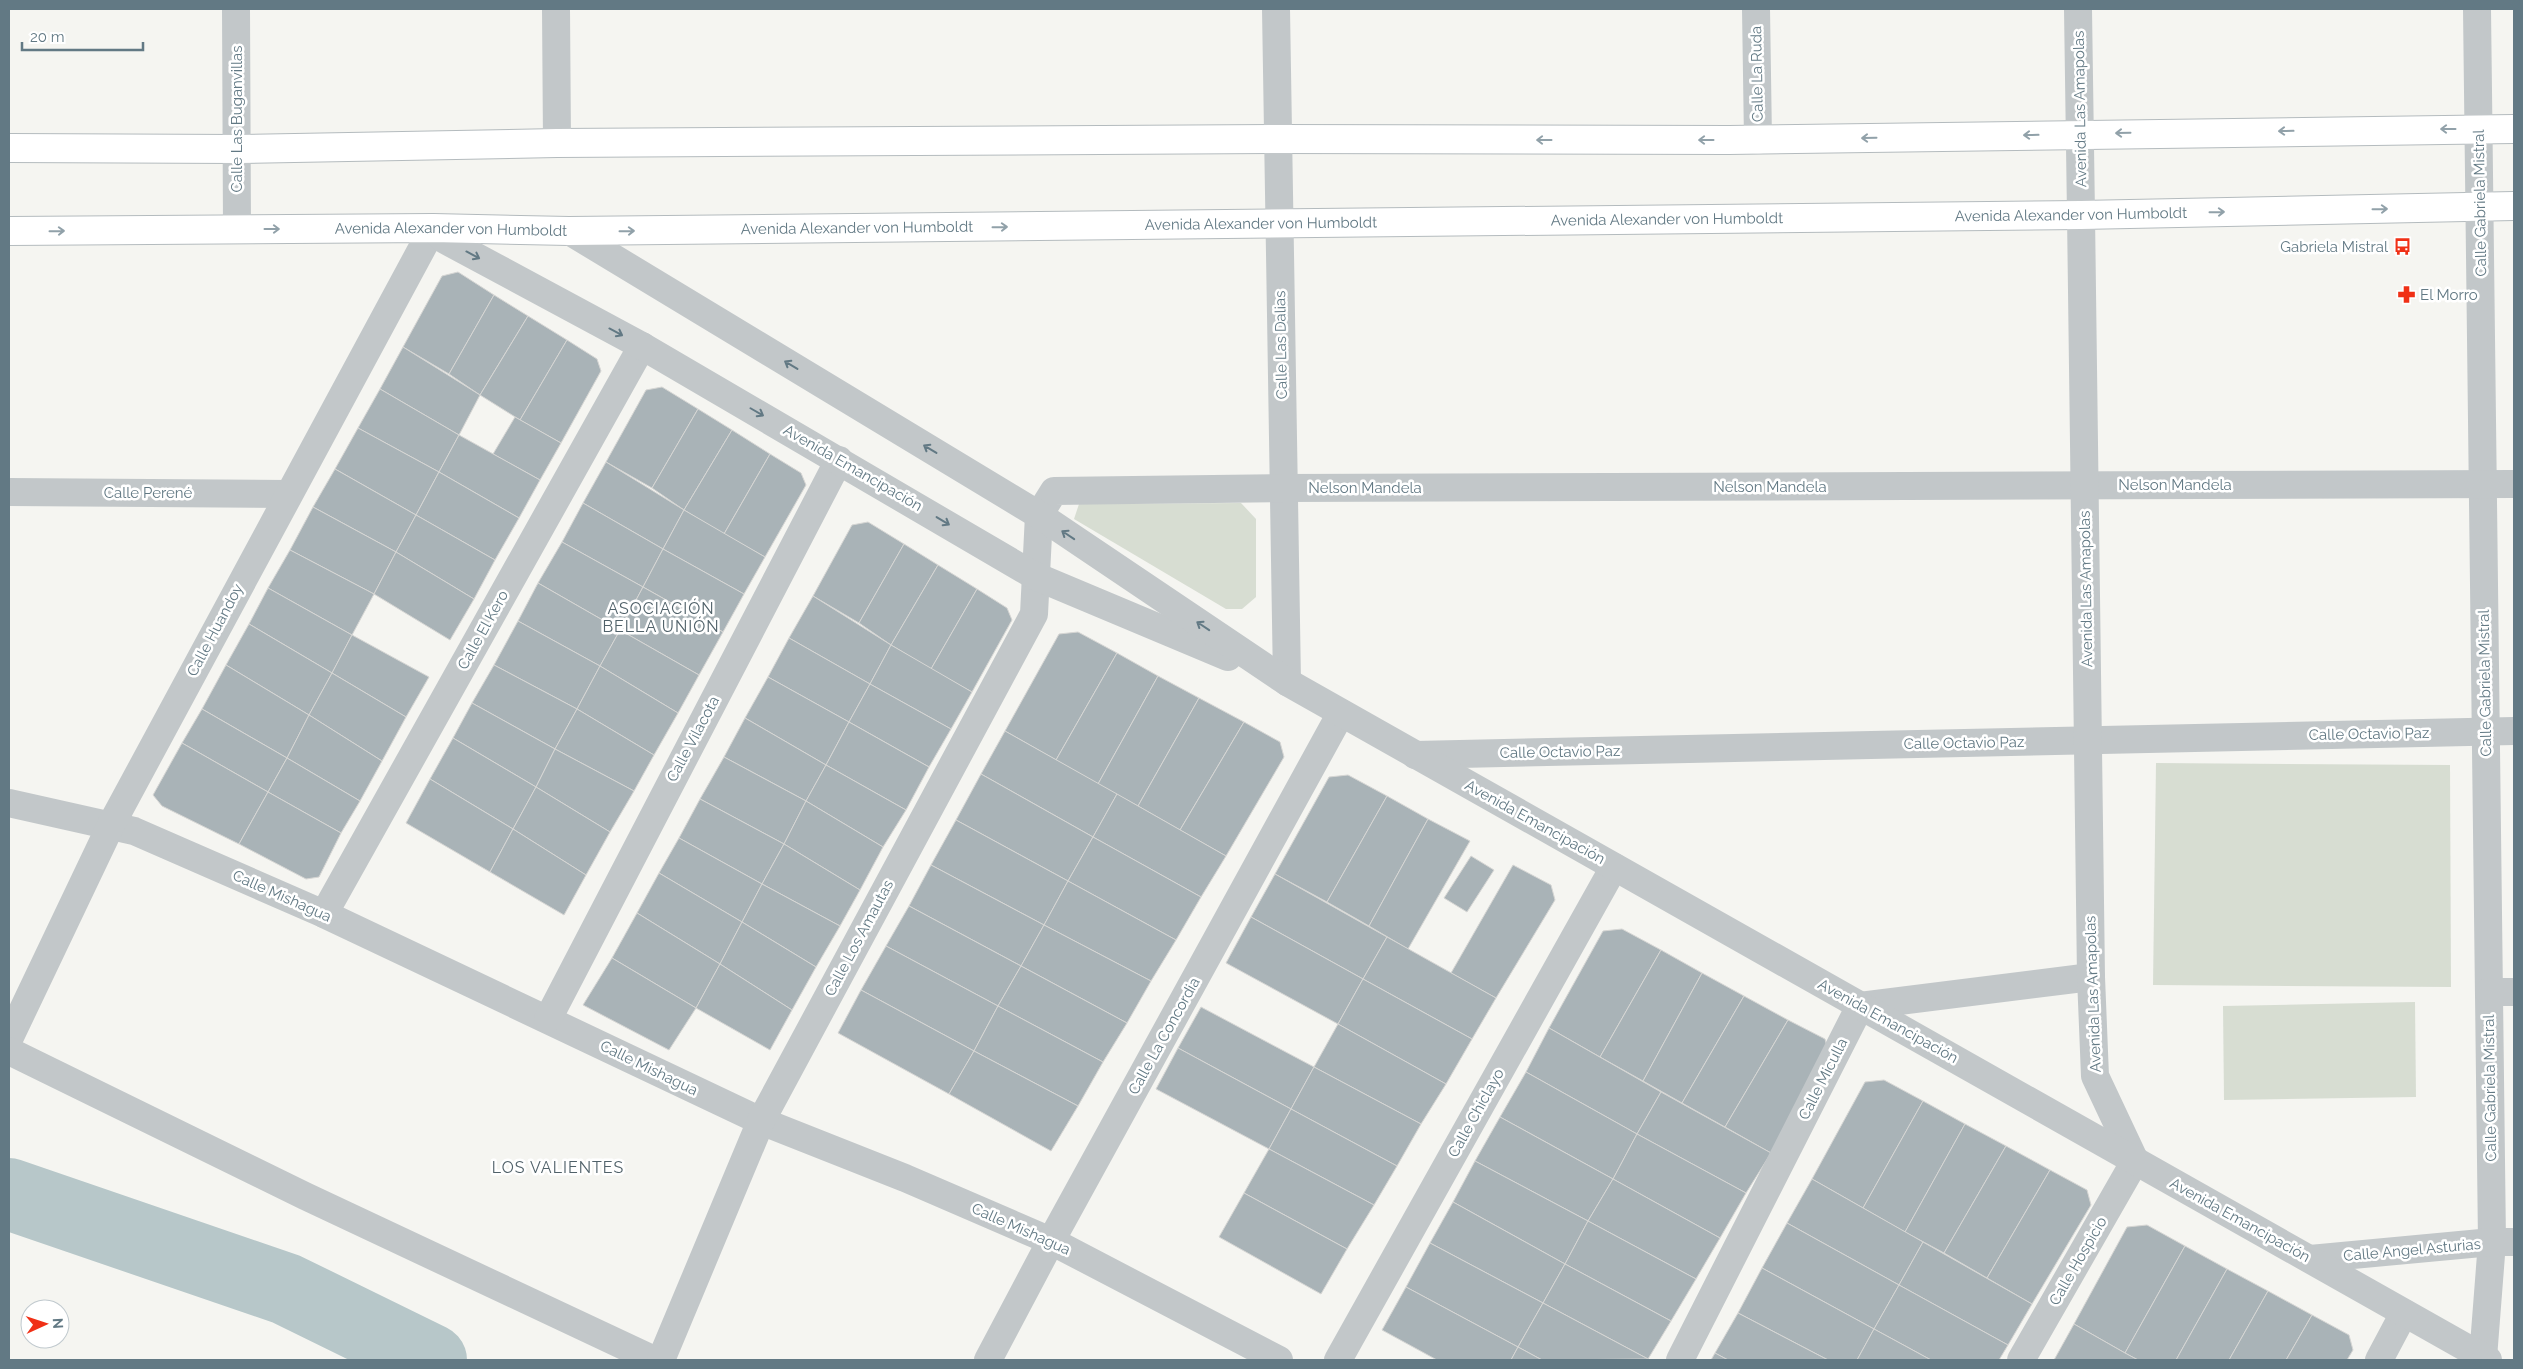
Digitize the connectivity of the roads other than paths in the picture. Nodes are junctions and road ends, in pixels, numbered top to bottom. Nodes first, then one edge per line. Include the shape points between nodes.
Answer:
1 (236, 9) edge
2 (556, 9) edge
3 (1276, 9) edge
4 (1756, 9) edge
5 (2078, 9) edge
6 (2477, 9) edge
7 (2479, 129) junction
8 (2514, 129) edge
9 (2080, 134) junction
10 (1278, 139) junction
11 (1758, 140) junction
12 (557, 143) junction
13 (9, 148) edge
14 (238, 150) junction
15 (2480, 206) junction
16 (2514, 206) edge
17 (2081, 215) junction
18 (1280, 224) junction
19 (433, 228) junction
20 (237, 229) junction
21 (9, 231) edge
22 (569, 231) junction
23 (642, 346) junction
24 (839, 460) junction
25 (2482, 484) junction
26 (2514, 484) edge
27 (2084, 486) junction
28 (1284, 488) junction
29 (9, 492) edge
30 (288, 494) junction
31 (1039, 515) junction
32 (1035, 576) junction
33 (1287, 682) junction
34 (1342, 713) junction
35 (2486, 732) junction
36 (2514, 732) edge
37 (2088, 740) junction
38 (1415, 755) junction
39 (9, 803) edge
40 (111, 824) junction
41 (1614, 867) junction
42 (324, 914) junction
43 (2091, 978) junction
44 (2502, 992) edge
45 (1860, 1006) junction
46 (548, 1019) junction
47 (9, 1039) edge
48 (9, 1051) edge
49 (761, 1121) junction
50 (2134, 1161) junction
51 (1051, 1241) junction
52 (2503, 1242) edge
53 (2310, 1259) junction
54 (2404, 1313) junction
55 (2486, 1359) edge
56 (654, 1360) edge
57 (661, 1360) edge
58 (988, 1360) edge
59 (1280, 1360) edge
60 (1338, 1360) edge
61 (1680, 1360) edge
62 (2021, 1360) edge
63 (2379, 1360) edge

1 - 14 street, Calle Las Buganvillas
2 - 12 street
3 - 10 street, Calle Las Dalias
4 - 11 street, Calle La Ruda
5 - 9 street, Avenida Las Amapolas
6 - 7 street, Calle Gabriela Mistral
7 - 8 main road
7 -> 9 main road
7 - 15 street, Calle Gabriela Mistral
9 -> 11 main road
9 - 17 street, Avenida Las Amapolas
11 -> 10 main road
10 - 12 main road
10 - 18 street, Calle Las Dalias
12 - 14 main road
13 - 14 main road
14 - 20 street, Calle Las Buganvillas
15 - 16 main road, Avenida Alexander von Humboldt
17 -> 15 main road, Avenida Alexander von Humboldt
15 - 25 street, Calle Gabriela Mistral
17 - 18 main road, Avenida Alexander von Humboldt
17 - 27 street, Avenida Las Amapolas
22 -> 18 main road, Avenida Alexander von Humboldt
18 - 28 street, Calle Las Dalias
20 -> 19 main road, Avenida Alexander von Humboldt
19 - 22 main road, Avenida Alexander von Humboldt
19 -> 23 street, Avenida Emancipación via 445,240
19 - 30 street, Calle Huandoy
21 -> 20 main road, Avenida Alexander von Humboldt
31 -> 22 street, Avenida Emancipación
23 -> 24 street, Avenida Emancipación
23 - 42 street, Calle El Kero
24 -> 32 street, Avenida Emancipación
24 - 46 street, Calle Vilacota
25 - 26 street, Nelson Mandela
25 - 27 street, Nelson Mandela
25 - 35 street, Calle Gabriela Mistral
27 - 28 street, Nelson Mandela
27 - 37 street, Avenida Las Amapolas
28 - 31 street, Nelson Mandela via 1054,492
28 - 33 street, Calle Las Dalias
29 - 30 street, Calle Perené
30 - 40 street, Calle Huandoy
31 - 32 street, Calle Los Amautas
33 -> 31 street, Avenida Emancipación
32 - 33 street, Avenida Emancipación
32 - 49 street, Calle Los Amautas via 1034,614
33 - 34 street, Avenida Emancipación
34 - 38 street, Avenida Emancipación
34 - 51 street, Calle La Concordia
35 - 36 street, Calle Octavio Paz
35 - 37 street, Calle Octavio Paz
35 - 44 street, Calle Gabriela Mistral
37 - 38 street, Calle Octavio Paz
37 - 43 street, Avenida Las Amapolas
38 - 41 street, Avenida Emancipación
39 - 40 street, Calle Mishagua via 45,813
40 - 42 street, Calle Mishagua via 134,831
40 - 47 street, Calle Huandoy
41 - 45 street, Avenida Emancipación
41 - 60 street, Calle Chiclayo
42 - 46 street, Calle Mishagua
43 - 45 street
43 - 50 street, Avenida Las Amapolas via 2095,1076
44 - 52 street, Calle Gabriela Mistral
45 - 50 street, Avenida Emancipación
45 - 61 street, Calle Miculla
46 - 49 street, Calle Mishagua
48 - 56 street
49 - 51 street, Calle Mishagua
49 - 57 street, Calle Los Amautas
50 - 53 street, Avenida Emancipación
50 - 62 street, Calle Hospicio
51 - 58 street, Calle La Concordia
51 - 59 street, Calle Mishagua
52 - 53 street, Calle Angel Asturias
52 - 55 street, Calle Gabriela Mistral
53 - 54 street, Avenida Emancipación
54 - 55 street, Avenida Emancipación
54 - 63 street

